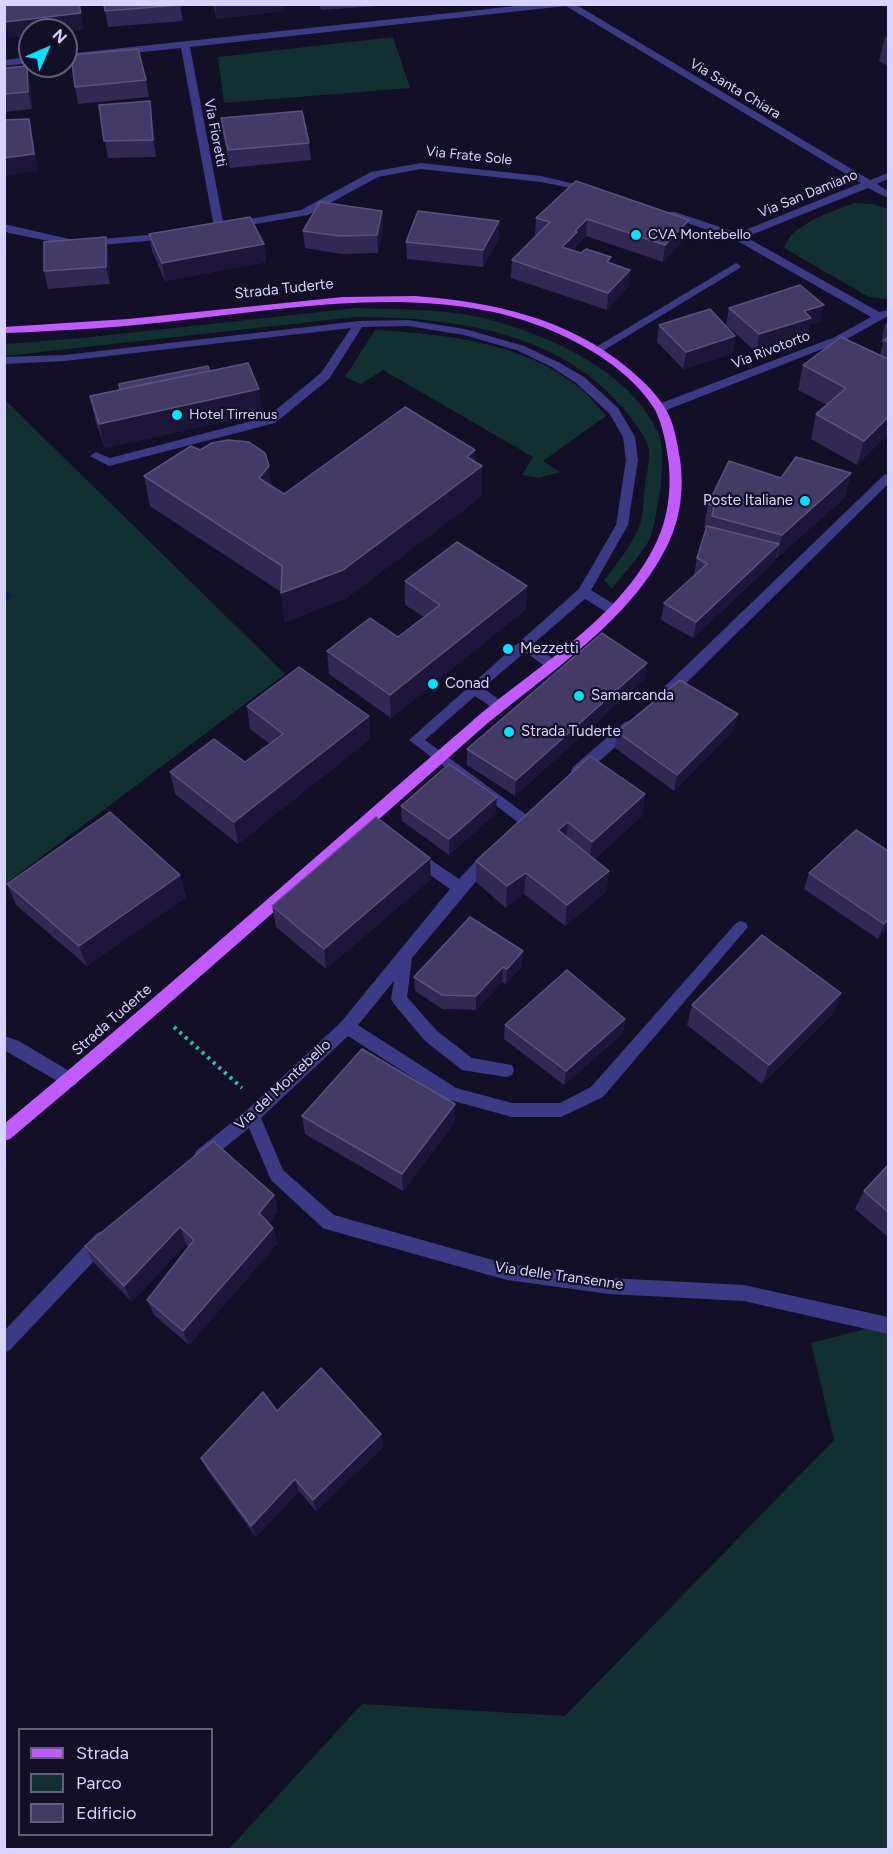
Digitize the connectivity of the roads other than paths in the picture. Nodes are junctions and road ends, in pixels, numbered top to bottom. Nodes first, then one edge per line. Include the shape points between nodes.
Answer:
1 (566, 4) edge
2 (185, 44) junction
3 (78, 56) edge
4 (888, 176) edge
5 (868, 184) junction
6 (597, 191) edge
7 (888, 195) edge
8 (657, 209) edge
9 (4, 227) edge
10 (213, 228) joint
11 (185, 233) edge
12 (738, 237) junction
13 (735, 266) dead end
14 (884, 314) edge
15 (359, 324) junction
16 (4, 330) edge
17 (597, 350) junction
18 (4, 361) edge
19 (660, 408) junction
20 (96, 456) dead end
21 (888, 478) edge
22 (584, 592) junction
23 (613, 610) junction
24 (525, 645) junction
25 (551, 664) junction
26 (474, 689) junction
27 (656, 702) edge
28 (499, 705) junction
29 (639, 718) edge
30 (438, 759) junction
31 (567, 781) edge
32 (523, 821) edge
33 (499, 846) edge
34 (403, 848) edge
35 (460, 888) junction
36 (741, 927) dead end
37 (405, 955) junction
38 (346, 1027) junction
39 (4, 1043) edge
40 (506, 1070) dead end
41 (70, 1080) junction
42 (252, 1116) junction
43 (4, 1134) edge
44 (191, 1165) edge
45 (114, 1228) edge
46 (888, 1326) edge
47 (4, 1344) edge

1 - 2 street
1 - 5 street, Via Santa Chiara
2 - 3 street
2 - 10 street, Via Fioretti
4 - 5 street, Via San Damiano
5 - 7 street, Via Santa Chiara
5 - 12 street, Via San Damiano
6 - 10 street, Via Frate Sole via 541,179 421,166 375,174 304,213
8 - 12 street
9 - 11 street via 78,244
12 - 14 street
13 - 17 street
14 - 19 street, Via Rivotorto via 839,339
15 - 18 street via 65,358
15 - 20 street via 325,376 271,420 109,462
15 - 22 street via 408,323 465,332 520,348 580,380 614,411 629,437 632,460 622,525
16 - 17 main road, Strada Tuderte via 109,326 317,302 414,298 518,314 556,328
17 - 19 main road, Strada Tuderte via 634,378
19 - 23 main road, Strada Tuderte via 675,454 676,499 664,540 646,572
21 - 27 street via 701,663
22 - 23 street
22 - 24 street
23 - 25 main road, Strada Tuderte
24 - 25 street
24 - 26 street
25 - 28 main road, Strada Tuderte
26 - 28 street
26 - 30 street via 416,740
28 - 30 main road, Strada Tuderte
29 - 31 street
30 - 32 street
30 - 41 main road, Strada Tuderte via 370,825
33 - 35 street, Via del Montebello
34 - 35 street
35 - 37 street, Via del Montebello
36 - 38 street via 597,1092 561,1110 512,1110 452,1094
37 - 38 street, Via del Montebello
37 - 40 street via 399,999 431,1036 468,1065
38 - 42 street, Via del Montebello
39 - 41 street
41 - 43 main road, Strada Tuderte
42 - 44 street, Via del Montebello
42 - 46 street, Via delle Transenne via 277,1175 329,1222 507,1272 609,1286 744,1293
45 - 47 street

